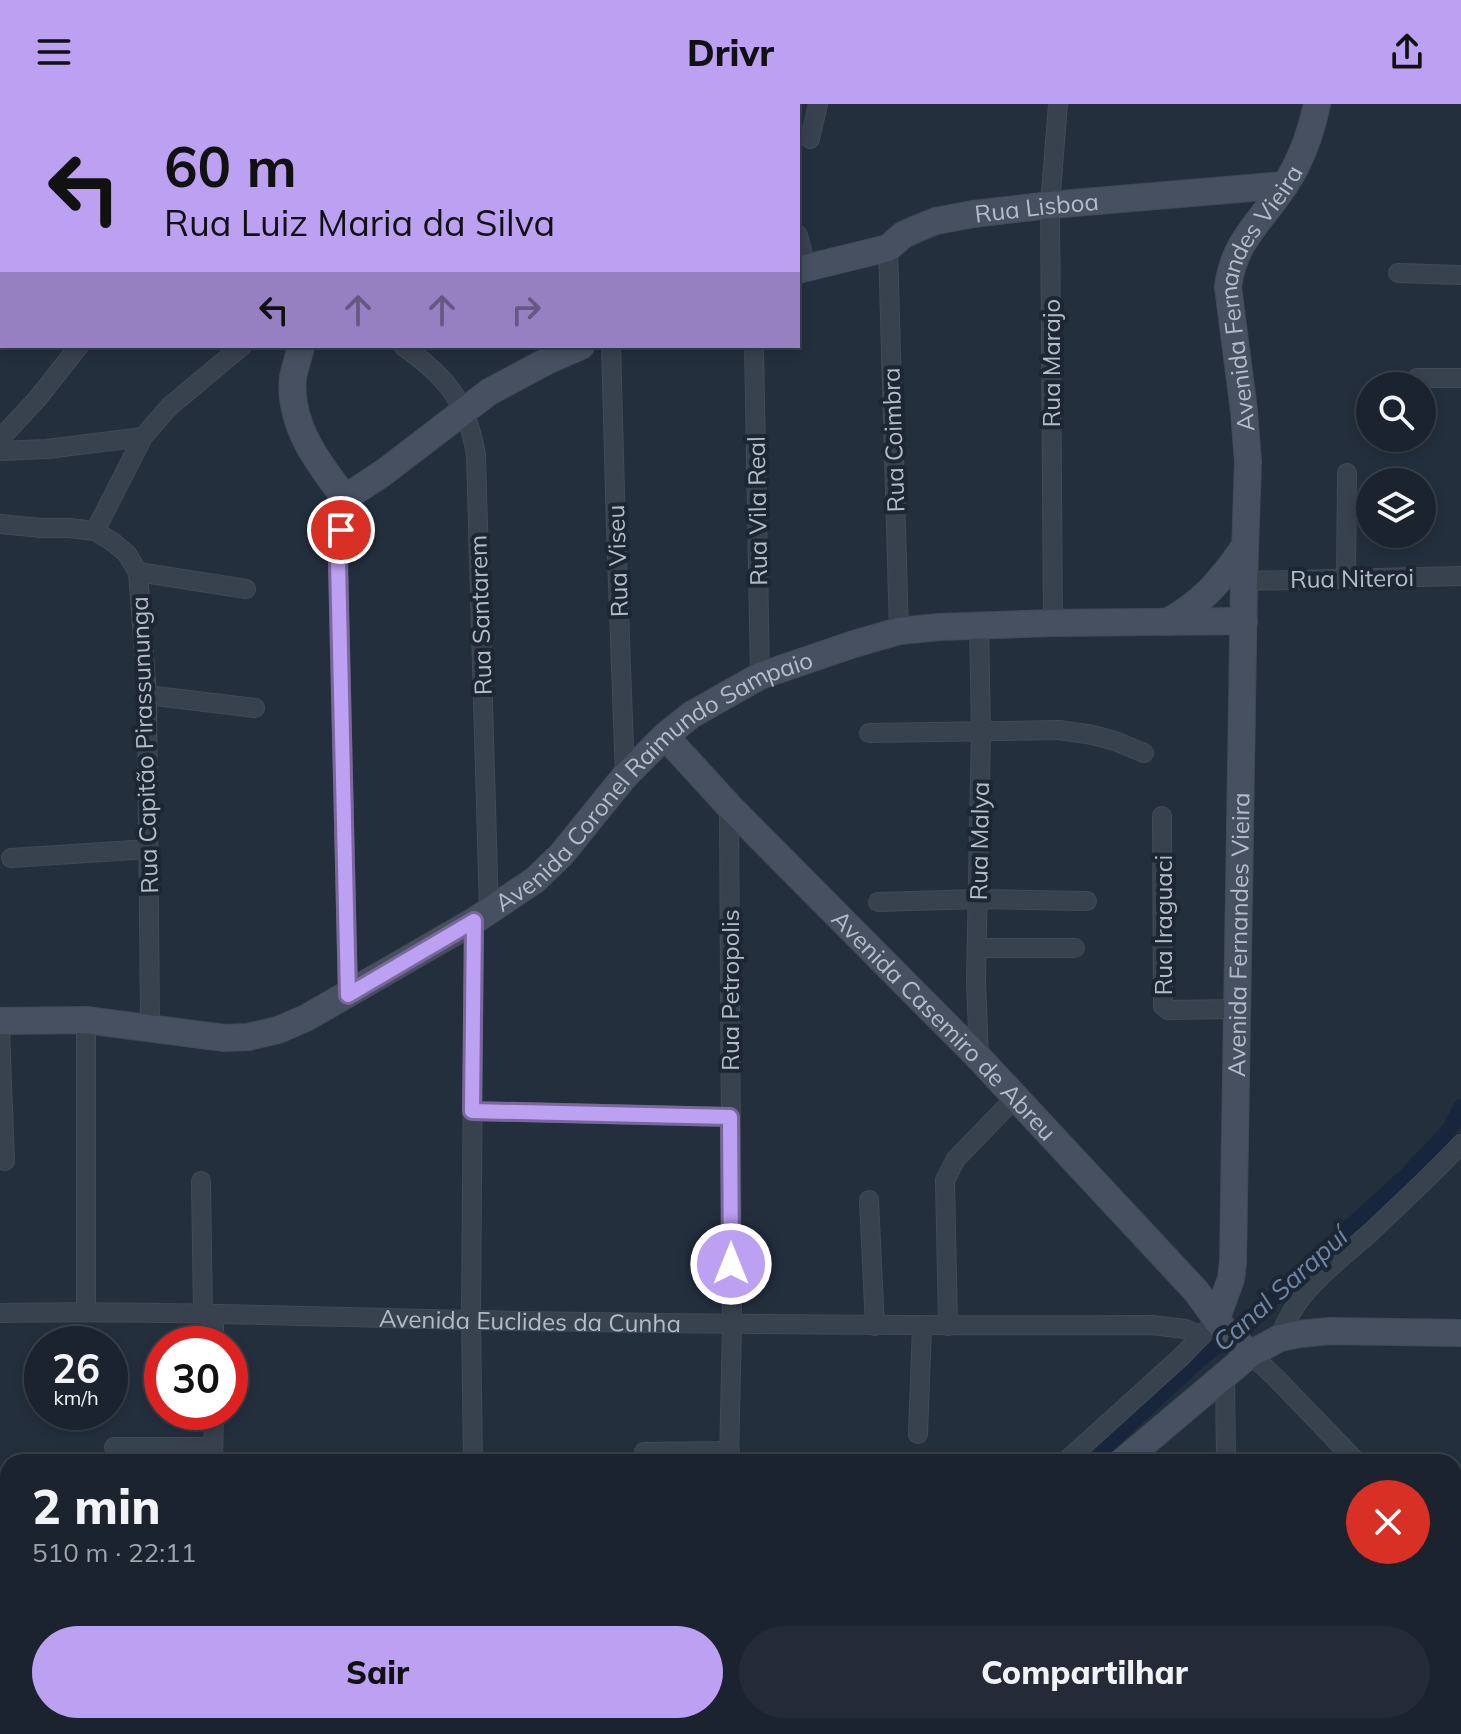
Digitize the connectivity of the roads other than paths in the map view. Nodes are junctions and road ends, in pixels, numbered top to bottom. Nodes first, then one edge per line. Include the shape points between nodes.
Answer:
1 (818, 104) edge
2 (1058, 104) edge
3 (1317, 104) edge
4 (810, 139) dead end
5 (1285, 185) junction
6 (1050, 205) junction
7 (888, 248) junction
8 (802, 268) edge
9 (1398, 273) dead end
10 (1461, 275) edge
11 (77, 348) edge
12 (240, 348) edge
13 (300, 348) edge
14 (406, 348) edge
15 (577, 348) edge
16 (611, 348) edge
17 (754, 348) edge
18 (1436, 378) edge
19 (1461, 378) edge
20 (464, 411) junction
21 (143, 437) junction
22 (0, 439) edge
23 (0, 451) edge
24 (1347, 473) dead end
25 (345, 498) junction
26 (0, 524) edge
27 (95, 531) junction
28 (1245, 546) junction
29 (138, 572) junction
30 (1461, 576) edge
31 (1346, 579) junction
32 (1244, 581) junction
33 (246, 589) dead end
34 (1244, 621) junction
35 (1167, 622) junction
36 (1053, 623) junction
37 (979, 625) junction
38 (899, 631) junction
39 (760, 676) junction
40 (147, 695) junction
41 (255, 708) dead end
42 (981, 731) junction
43 (869, 733) dead end
44 (665, 736) junction
45 (1144, 753) dead end
46 (625, 776) junction
47 (729, 806) junction
48 (1162, 816) dead end
49 (149, 849) junction
50 (11, 858) dead end
51 (978, 899) junction
52 (1087, 901) dead end
53 (878, 902) dead end
54 (482, 916) junction
55 (977, 948) junction
56 (1075, 948) dead end
57 (348, 995) junction
58 (1237, 1009) junction
59 (86, 1020) junction
60 (0, 1021) edge
61 (150, 1027) junction
62 (0, 1031) edge
63 (979, 1058) junction
64 (1016, 1097) junction
65 (472, 1111) junction
66 (730, 1117) junction
67 (1461, 1144) edge
68 (5, 1161) dead end
69 (201, 1181) dead end
70 (869, 1200) dead end
71 (86, 1311) junction
72 (0, 1313) edge
73 (209, 1314) junction
74 (471, 1320) junction
75 (732, 1323) junction
76 (211, 1326) edge
77 (875, 1326) junction
78 (922, 1326) junction
79 (948, 1326) junction
80 (1461, 1333) edge
81 (1226, 1337) junction
82 (1280, 1338) junction
83 (1225, 1374) junction
84 (214, 1430) edge
85 (918, 1434) dead end
86 (114, 1447) dead end
87 (644, 1452) dead end
88 (213, 1454) edge
89 (473, 1454) edge
90 (687, 1454) edge
91 (730, 1454) edge
92 (1074, 1454) edge
93 (1131, 1454) edge
94 (1226, 1454) edge
95 (1349, 1454) edge

1 - 4 street
2 - 6 street, Rua Marajo
3 - 5 main road, Avenida Fernandes Vieira
5 - 6 main road, Rua Lisboa
5 - 28 main road, Avenida Fernandes Vieira via 1249,232 1230,269 1228,287 1247,449
6 - 7 main road, Rua Lisboa via 936,221
6 - 36 street, Rua Marajo
7 - 8 main road, Rua Lisboa
7 - 38 street, Rua Coimbra
9 - 10 street
11 - 22 street
12 - 21 street via 169,407
13 - 25 main road via 293,376 298,422
14 - 20 street, Rua Santarem via 446,382
15 - 20 main road via 489,392
16 - 46 street, Rua Viseu
17 - 39 street, Rua Vila Real
18 - 19 street
20 - 25 main road
20 - 54 street, Rua Santarem via 476,455
21 - 23 street
21 - 27 street
24 - 31 street
25 - 57 street via 338,562
26 - 27 street
27 - 29 street, Rua Capitão Pirassununga via 127,554
28 - 32 main road, Avenida Fernandes Vieira
28 - 35 main road via 1217,585
29 - 33 street
29 - 40 street, Rua Capitão Pirassununga
30 - 31 street, Rua Niteroi
31 - 32 street, Rua Niteroi
32 - 34 main road, Avenida Fernandes Vieira
34 - 35 main road, Avenida Coronel Raimundo Sampaio
34 - 58 main road, Avenida Fernandes Vieira
35 - 36 main road, Avenida Coronel Raimundo Sampaio
36 - 37 main road, Avenida Coronel Raimundo Sampaio
37 - 38 main road, Avenida Coronel Raimundo Sampaio
37 - 42 street, Rua Malya
38 - 39 main road, Avenida Coronel Raimundo Sampaio
39 - 44 main road, Avenida Coronel Raimundo Sampaio
40 - 41 street
40 - 49 street, Rua Capitão Pirassununga
42 - 43 street
42 - 45 street via 1059,730 1104,738
42 - 51 street, Rua Malya
44 - 46 main road, Avenida Coronel Raimundo Sampaio
44 - 47 main road, Avenida Casemiro de Abreu
46 - 54 main road, Avenida Coronel Raimundo Sampaio via 561,855
47 - 63 main road, Avenida Casemiro de Abreu
47 - 66 street, Rua Petropolis
48 - 58 street, Rua Iraguaci via 1163,1006
49 - 50 street
49 - 61 street, Rua Capitão Pirassununga
51 - 52 street
51 - 53 street
51 - 55 street, Rua Malya
54 - 57 main road, Avenida Coronel Raimundo Sampaio
54 - 65 street, Rua Santarem
55 - 56 street
55 - 63 street, Rua Malya
57 - 61 main road, Avenida Coronel Raimundo Sampaio via 278,1030 248,1037
58 - 81 main road, Avenida Fernandes Vieira via 1233,1262
59 - 60 main road, Avenida Coronel Raimundo Sampaio
59 - 61 main road, Avenida Coronel Raimundo Sampaio
59 - 71 street
62 - 68 street
63 - 64 main road, Avenida Casemiro de Abreu
64 - 79 street via 956,1159 945,1180
64 - 81 main road, Avenida Casemiro de Abreu via 1196,1291
65 - 66 street
65 - 74 street, Rua Santarem
66 - 75 street, Rua Petropolis
67 - 82 street via 1305,1292
69 - 73 street
70 - 77 street
71 - 72 street, Avenida Euclides da Cunha
71 - 73 street, Avenida Euclides da Cunha
73 - 74 street, Avenida Euclides da Cunha
73 - 76 street
74 - 75 street, Avenida Euclides da Cunha
74 - 89 street, Rua Santarem
75 - 77 street, Avenida Euclides da Cunha
75 - 91 street, Rua Petropolis
77 - 78 street, Avenida Euclides da Cunha
78 - 79 street, Avenida Euclides da Cunha
78 - 85 street
79 - 81 street, Avenida Euclides da Cunha via 1152,1325
80 - 82 main road via 1330,1331
81 - 82 main road
81 - 83 main road
81 - 92 street via 1181,1357
81 - 95 street via 1275,1377
83 - 93 main road
83 - 94 street
84 - 88 street
86 - 88 street
87 - 90 street

